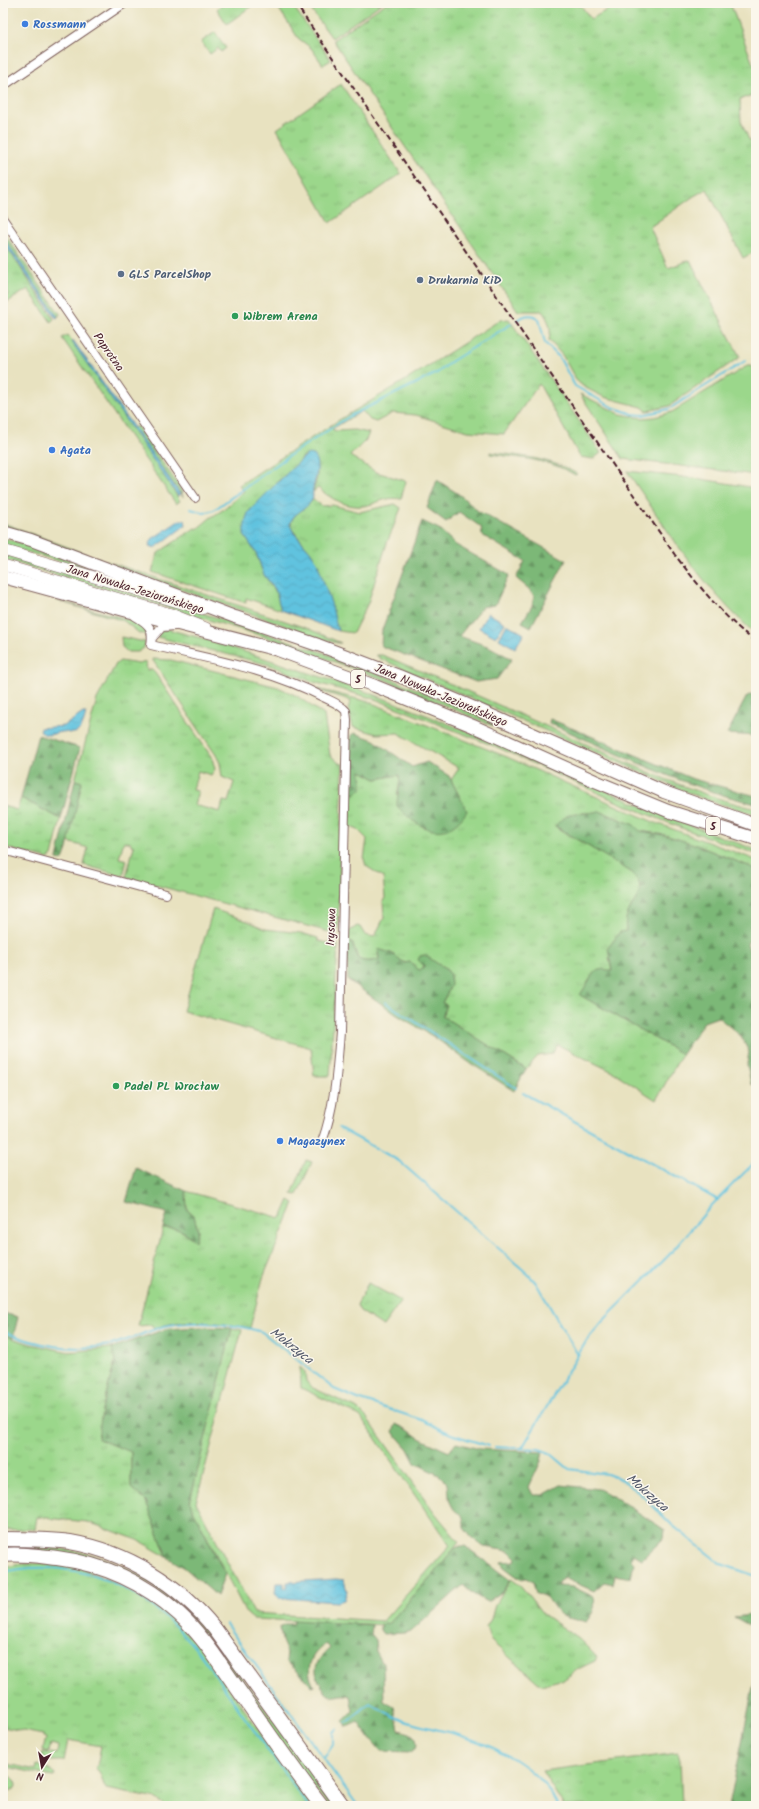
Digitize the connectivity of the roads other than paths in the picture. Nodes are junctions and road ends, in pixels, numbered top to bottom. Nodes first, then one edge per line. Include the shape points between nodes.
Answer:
1 (125, 3) edge
2 (3, 86) edge
3 (3, 219) edge
4 (195, 498) dead end
5 (3, 532) edge
6 (3, 550) edge
7 (3, 565) edge
8 (3, 577) edge
9 (124, 610) junction
10 (235, 617) junction
11 (183, 625) junction
12 (214, 632) junction
13 (152, 638) junction
14 (686, 801) junction
15 (670, 812) junction
16 (756, 817) edge
17 (756, 826) edge
18 (756, 839) edge
19 (756, 847) edge
20 (3, 850) edge
21 (166, 894) dead end
22 (322, 1142) dead end
23 (6, 1540) edge
24 (3, 1555) edge
25 (45, 1557) junction
26 (3, 1563) edge
27 (321, 1805) edge
28 (343, 1806) edge

1 - 2 street
3 - 4 street, Paprotna
5 - 10 main road, 5
6 - 10 street, Jana Nowaka-Jeziorańskiego via 182,604
7 - 12 street, Jana Nowaka-Jeziorańskiego via 171,614
8 - 9 main road, 5
9 - 11 main road, 5
9 - 13 street via 148,624
10 - 14 main road, Jana Nowaka-Jeziorańskiego / 5 via 398,676
11 - 12 main road, 5
11 - 13 street via 162,627
12 - 15 main road, Jana Nowaka-Jeziorańskiego / 5 via 278,650 375,686
13 - 22 street, Irysowa via 151,645 276,677 315,692 346,711 348,720 340,1032 329,1122
14 - 16 main road
14 - 17 main road, Jana Nowaka-Jeziorańskiego / 5
15 - 18 main road, Jana Nowaka-Jeziorańskiego / 5
15 - 19 main road
20 - 21 street
23 - 28 highway via 68,1542 101,1550 134,1563 178,1591 215,1629
24 - 25 highway
25 - 26 highway
25 - 27 highway via 80,1562 110,1571 150,1591 180,1615 213,1653

